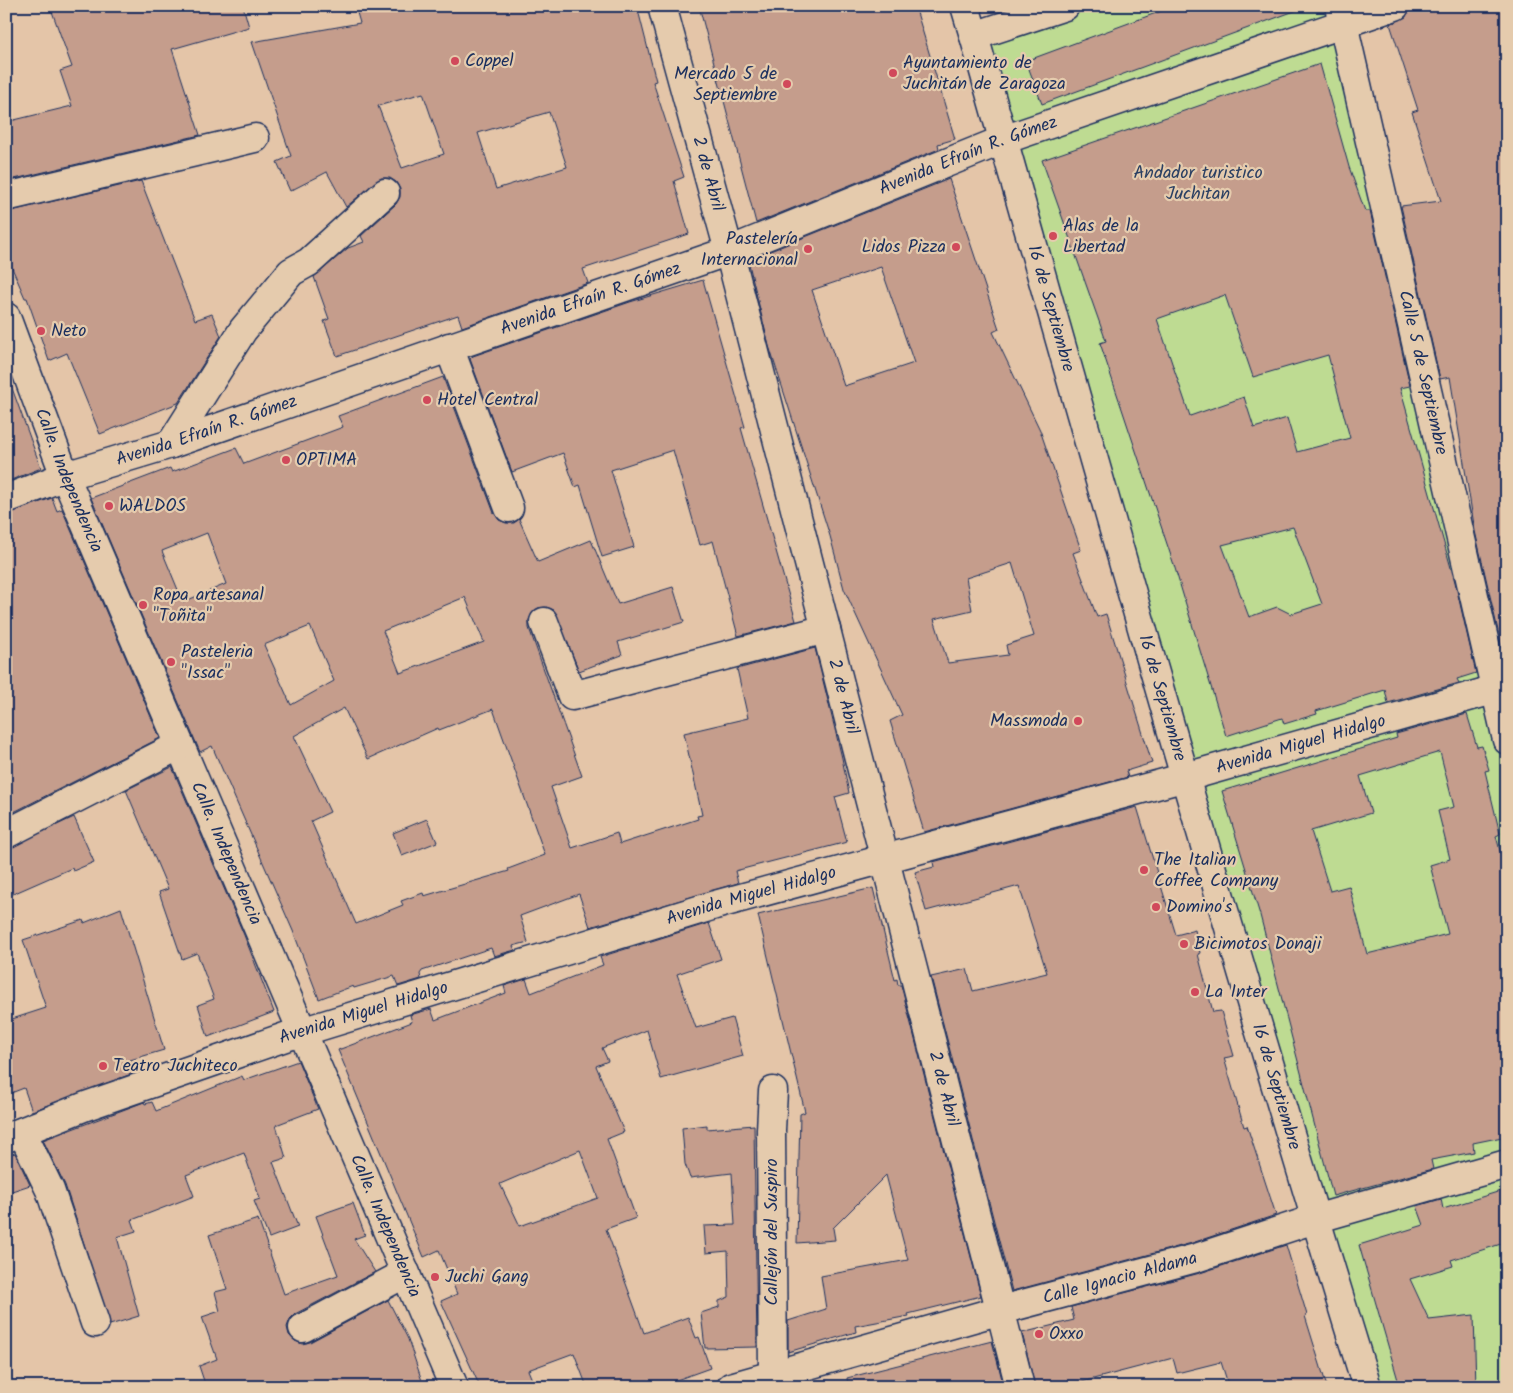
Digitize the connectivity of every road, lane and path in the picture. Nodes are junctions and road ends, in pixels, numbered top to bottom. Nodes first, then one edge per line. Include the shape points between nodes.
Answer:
1 (662, 6) edge
2 (965, 6) edge
3 (1064, 6) edge
4 (1395, 6) edge
5 (1013, 16) edge
6 (1341, 16) edge
7 (974, 36) junction
8 (255, 138) dead end
9 (1003, 140) junction
10 (385, 194) dead end
11 (6, 197) edge
12 (729, 251) junction
13 (6, 317) edge
14 (449, 347) junction
15 (171, 444) junction
16 (66, 476) junction
17 (6, 499) edge
18 (509, 508) dead end
19 (544, 622) dead end
20 (826, 629) junction
21 (1501, 688) edge
22 (1507, 740) edge
23 (180, 745) junction
24 (1186, 777) junction
25 (6, 834) edge
26 (885, 859) junction
27 (303, 1032) junction
28 (773, 1090) dead end
29 (14, 1135) edge
30 (1507, 1164) edge
31 (1315, 1219) junction
32 (406, 1274) junction
33 (1001, 1310) junction
34 (95, 1323) dead end
35 (304, 1328) dead end
36 (773, 1374) junction
37 (454, 1387) edge
38 (731, 1387) edge
39 (1020, 1387) edge
40 (1367, 1387) edge

1 - 12 street, 2 de Abril
2 - 7 street, 16 de Septiembre
3 - 5 street
4 - 6 street, Avenida Efraín R. Gómez
5 - 7 street
6 - 9 street, Avenida Efraín R. Gómez
6 - 21 street, Calle 5 de Septiembre
7 - 9 street, 16 de Septiembre
8 - 11 street
9 - 12 street, Avenida Efraín R. Gómez
9 - 24 street, 16 de Septiembre
10 - 15 street via 309,262 291,272 243,330
12 - 14 street, Avenida Efraín R. Gómez
12 - 20 street, 2 de Abril
13 - 16 street, Calle. Independencia
14 - 15 street, Avenida Efraín R. Gómez
14 - 18 street
15 - 16 street, Avenida Efraín R. Gómez
16 - 17 street, Avenida Efraín R. Gómez
16 - 23 street, Calle. Independencia
19 - 20 street via 572,696
20 - 26 street, 2 de Abril
21 - 22 street, Calle 5 de Septiembre
21 - 24 street, Avenida Miguel Hidalgo
23 - 25 street
23 - 27 street, Calle. Independencia
24 - 26 street, Avenida Miguel Hidalgo
24 - 31 street, 16 de Septiembre
26 - 27 street, Avenida Miguel Hidalgo via 715,905
26 - 33 street, 2 de Abril
27 - 29 street, Avenida Miguel Hidalgo via 86,1106
27 - 32 street, Calle. Independencia
28 - 36 street, Callejón del Suspiro
29 - 34 street via 50,1190
30 - 31 street, Calle Ignacio Aldama
31 - 33 street, Calle Ignacio Aldama via 1196,1258
31 - 40 street, 16 de Septiembre
32 - 35 street
32 - 37 street, Calle. Independencia
33 - 36 street, Calle Ignacio Aldama
33 - 39 street, 2 de Abril
36 - 38 street, Calle Ignacio Aldama

